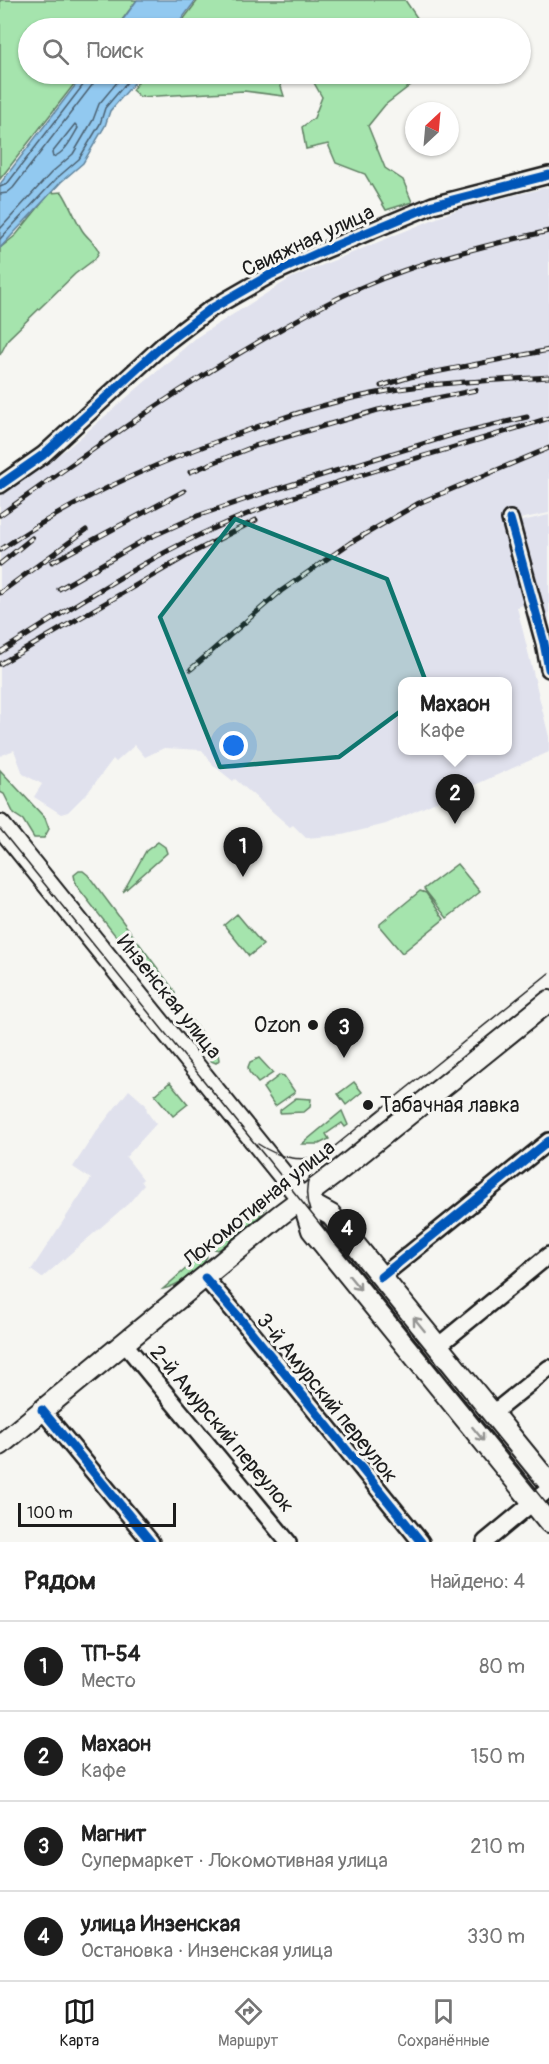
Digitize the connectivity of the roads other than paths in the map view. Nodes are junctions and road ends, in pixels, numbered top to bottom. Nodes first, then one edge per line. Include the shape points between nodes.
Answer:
1 (549, 175) edge
2 (0, 485) edge
3 (510, 519) dead end
4 (549, 669) edge
5 (0, 825) edge
6 (549, 1001) edge
7 (549, 1141) edge
8 (302, 1199) junction
9 (549, 1255) edge
10 (381, 1277) junction
11 (205, 1278) junction
12 (123, 1343) junction
13 (438, 1346) junction
14 (549, 1368) edge
15 (42, 1410) junction
16 (492, 1414) junction
17 (0, 1444) edge
18 (549, 1483) edge
19 (549, 1490) edge
20 (533, 1503) junction
21 (549, 1522) edge
22 (152, 1542) edge
23 (288, 1542) edge
24 (421, 1542) edge
25 (484, 1542) edge

1 - 2 street, Свияжная улица via 433,205 270,275 209,310 163,345 43,455
3 - 4 street
5 - 8 main road, Инзенская улица
6 - 8 main road, Локомотивная улица
7 - 10 street
8 - 10 main road, Инзенская улица via 331,1215
8 - 11 main road, Локомотивная улица
8 -> 20 main road, Инзенская улица via 312,1230
9 - 13 street
13 -> 10 main road, Инзенская улица
11 - 12 main road, Локомотивная улица
11 - 24 street, 3-й Амурский переулок
12 - 15 main road, Локомотивная улица
12 - 23 street, 2-й Амурский переулок
13 - 16 main road, Инзенская улица
14 - 16 street
15 - 17 main road, Локомотивная улица
15 - 22 street
16 - 18 main road, Инзенская улица
19 - 20 street
20 - 21 main road, Инзенская улица
20 - 25 street

